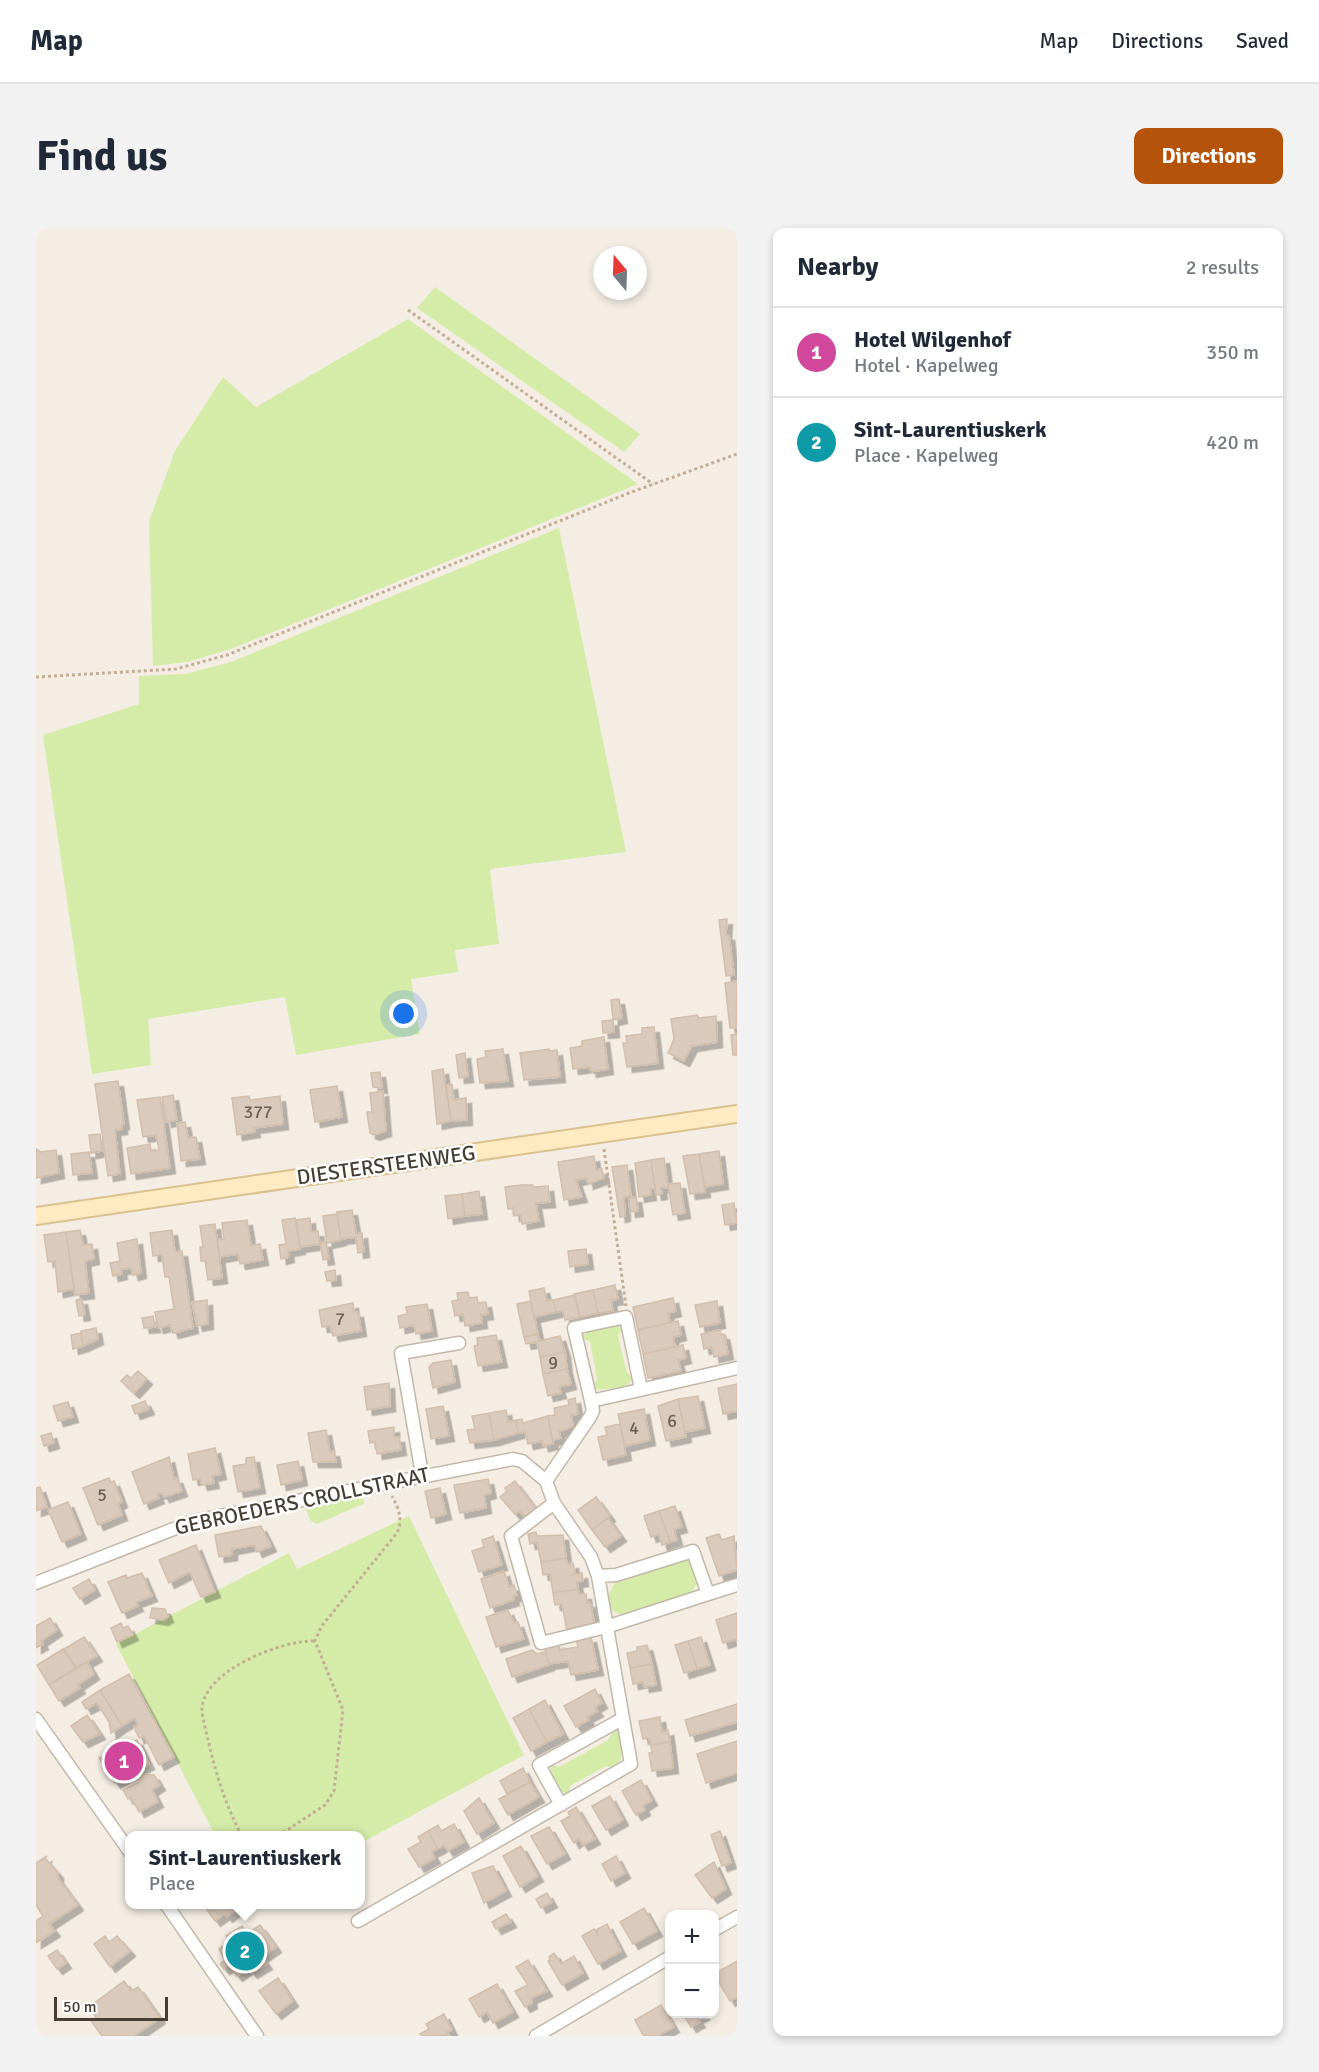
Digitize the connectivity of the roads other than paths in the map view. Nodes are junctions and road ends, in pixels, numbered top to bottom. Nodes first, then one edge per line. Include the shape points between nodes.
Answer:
1 (737, 1114) edge
2 (36, 1216) edge
3 (459, 1343) dead end
4 (737, 1368) edge
5 (641, 1389) junction
6 (591, 1401) junction
7 (422, 1474) junction
8 (546, 1481) junction
9 (554, 1503) junction
10 (598, 1576) junction
11 (36, 1582) edge
12 (737, 1585) edge
13 (708, 1594) junction
14 (606, 1627) junction
15 (36, 1719) edge
16 (622, 1719) junction
17 (561, 1805) junction
18 (125, 1846) edge
19 (169, 1909) edge
20 (737, 1917) edge
21 (358, 1921) dead end
22 (719, 1927) edge
23 (665, 1959) edge
24 (257, 2036) edge
25 (536, 2036) edge

1 - 2 main road, DIESTERSTEENWEG
3 - 7 street via 401,1353
4 - 5 street
5 - 6 street
5 - 6 street via 626,1317 574,1328
6 - 8 street via 590,1417
7 - 8 street, GEBROEDERS CROLLSTRAAT via 513,1459 522,1461
7 - 11 street, GEBROEDERS CROLLSTRAAT via 194,1521
8 - 9 street
9 - 10 street via 591,1557
9 - 14 street via 511,1536 541,1643
10 - 13 street via 616,1575 693,1551
10 - 14 street
12 - 13 street
13 - 14 street
14 - 16 street
15 - 18 street
16 - 17 street via 631,1764
16 - 17 street via 539,1765
17 - 21 street
19 - 24 street
20 - 22 street
23 - 25 street

